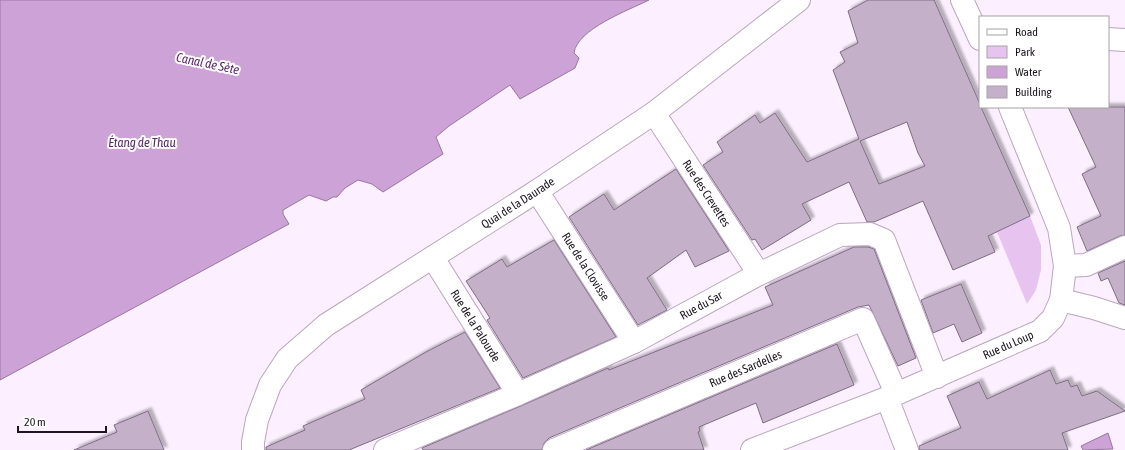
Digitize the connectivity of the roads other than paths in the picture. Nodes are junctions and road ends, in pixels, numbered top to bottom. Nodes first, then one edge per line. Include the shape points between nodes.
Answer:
1 (799, 0) edge
2 (962, 0) edge
3 (979, 37) edge
4 (1109, 40) edge
5 (1125, 40) edge
6 (1010, 108) edge
7 (654, 113) junction
8 (537, 191) junction
9 (1125, 247) edge
10 (433, 258) junction
11 (1065, 266) junction
12 (759, 274) junction
13 (1061, 300) junction
14 (1125, 318) edge
15 (634, 342) junction
16 (937, 377) junction
17 (518, 394) junction
18 (891, 395) junction
19 (253, 450) edge
20 (385, 450) edge
21 (554, 450) edge
22 (752, 450) edge
23 (907, 450) edge

1 - 7 street, Quai de la Daurade
2 - 3 street
4 - 5 street
6 - 11 street, Rue du Loup via 1059,228
7 - 8 street, Quai de la Daurade
7 - 12 street, Rue des Crevettes
8 - 10 street, Quai de la Daurade
8 - 15 street, Rue de la Clovisse
9 - 11 street via 1086,265
10 - 17 street, Rue de la Palourde
10 - 19 street, Quai de la Daurade via 326,325 286,359 270,385 257,420
11 - 13 street, Rue du Loup
12 - 15 street, Rue du Sar
12 - 16 street, Rue du Sar via 840,235 870,234 884,240
13 - 14 street
13 - 16 street, Rue du Loup via 1053,318 1040,331
15 - 17 street, Rue du Sar
16 - 18 street, Rue du Loup
17 - 20 street, Rue du Sar
18 - 21 street, Rue des Sardelles via 863,319
18 - 22 street, Rue du Loup
18 - 23 street

